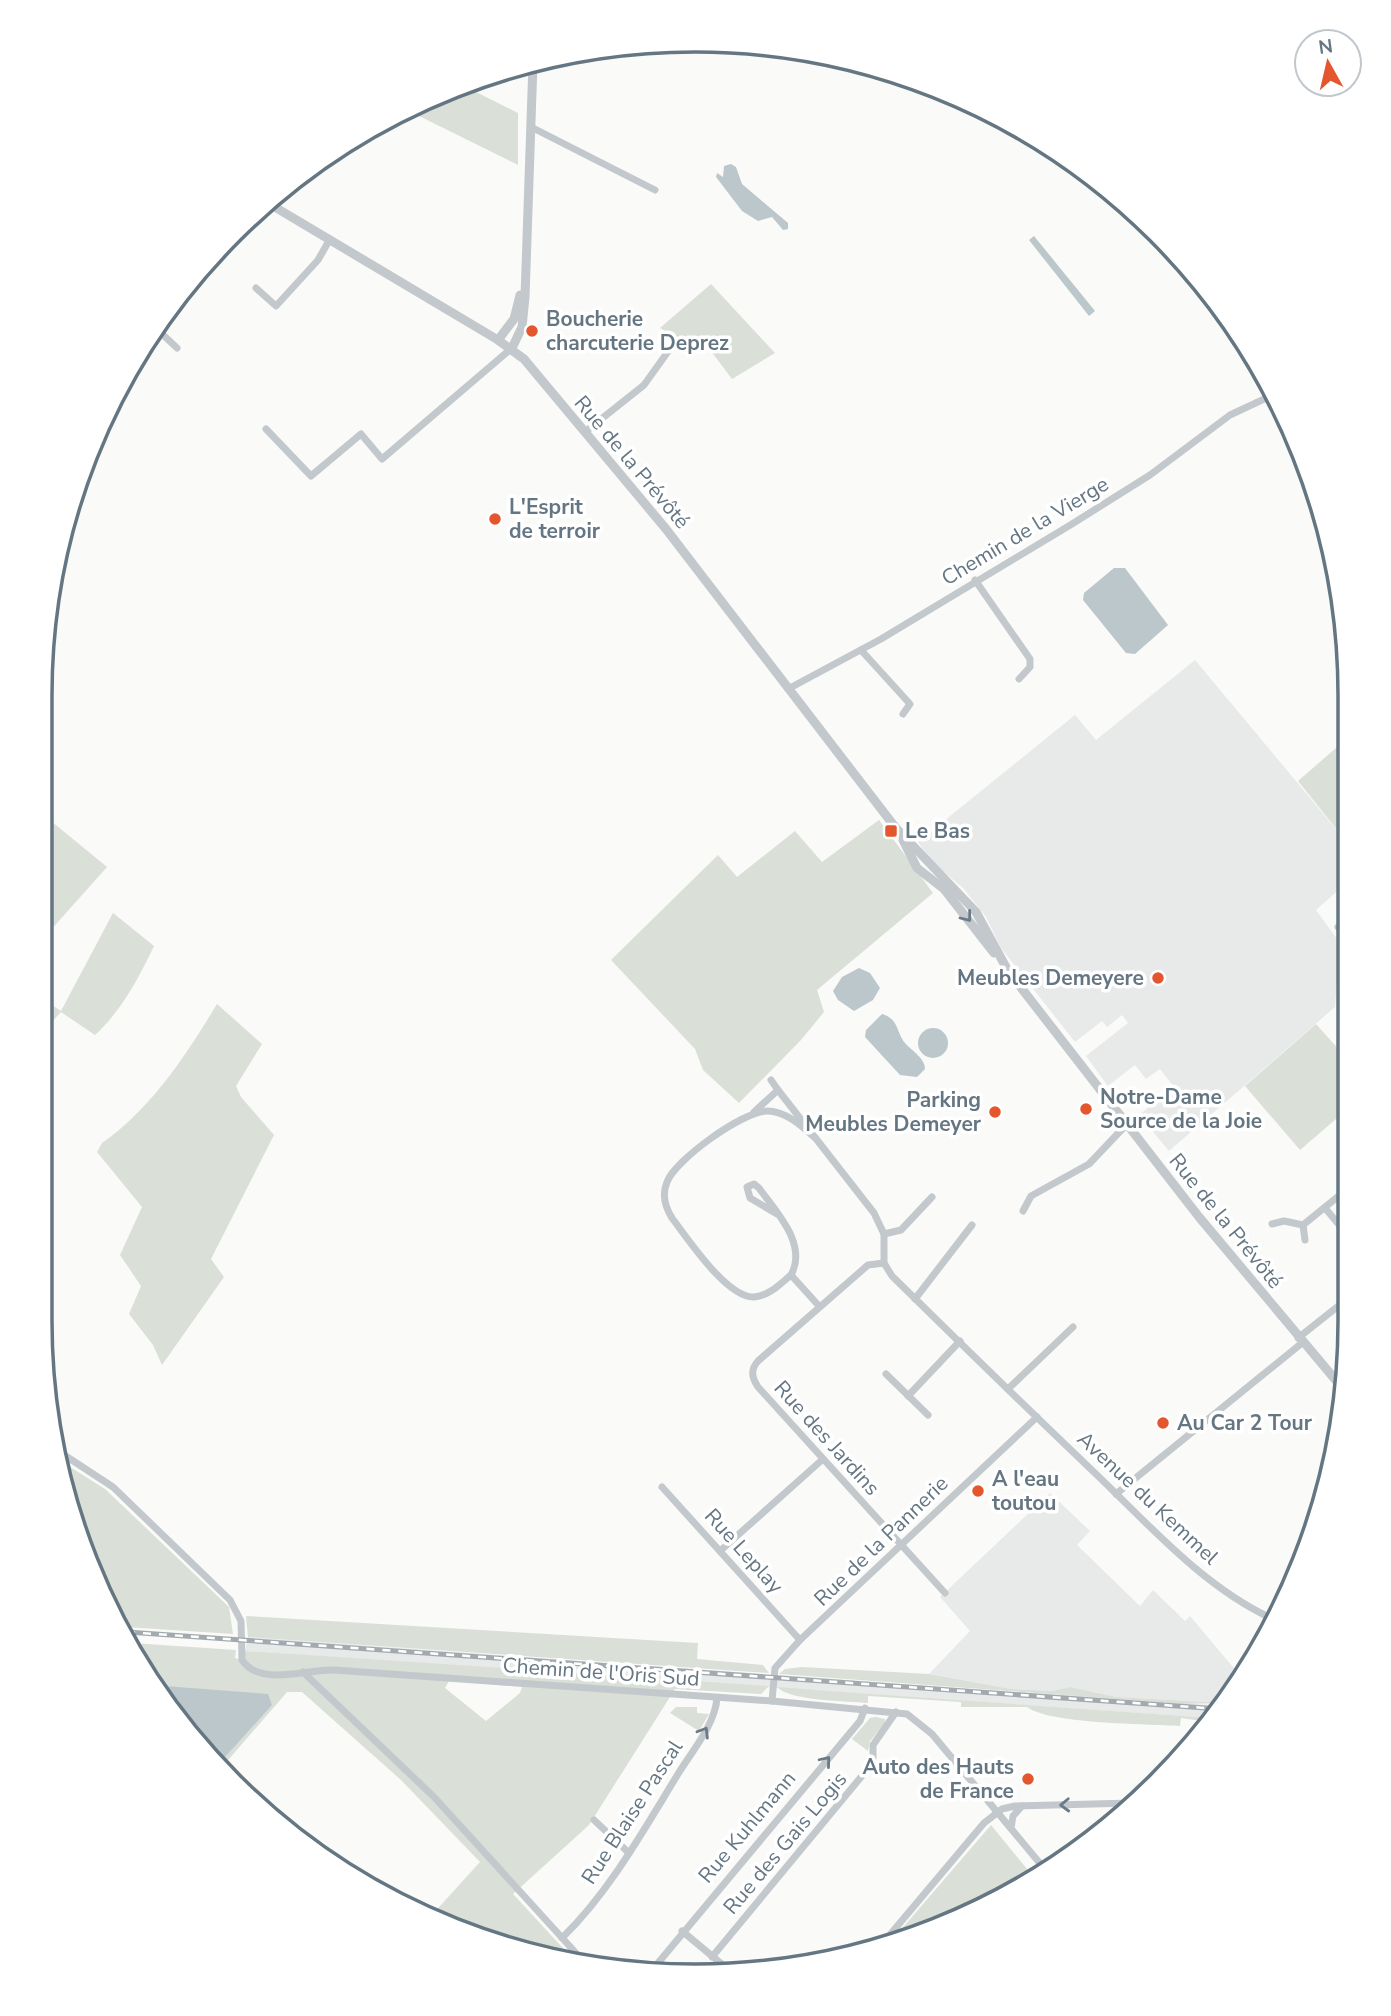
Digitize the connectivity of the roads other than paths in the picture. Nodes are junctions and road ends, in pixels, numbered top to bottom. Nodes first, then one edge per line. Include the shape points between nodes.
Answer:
1 (533, 73) edge
2 (531, 127) junction
3 (655, 190) dead end
4 (277, 208) edge
5 (330, 239) junction
6 (526, 245) junction
7 (256, 288) dead end
8 (163, 335) edge
9 (677, 339) dead end
10 (498, 340) junction
11 (177, 348) dead end
12 (512, 348) junction
13 (1265, 399) edge
14 (266, 429) dead end
15 (585, 432) junction
16 (975, 580) junction
17 (861, 650) junction
18 (1019, 679) dead end
19 (788, 689) junction
20 (903, 714) dead end
21 (771, 1080) dead end
22 (778, 1090) junction
23 (754, 1113) junction
24 (1127, 1124) junction
25 (814, 1137) junction
26 (932, 1197) dead end
27 (1338, 1197) edge
28 (1325, 1208) junction
29 (1023, 1211) dead end
30 (777, 1214) junction
31 (1272, 1224) dead end
32 (1338, 1224) edge
33 (972, 1225) dead end
34 (1303, 1225) junction
35 (884, 1234) junction
36 (1305, 1240) dead end
37 (884, 1263) junction
38 (791, 1275) junction
39 (915, 1299) junction
40 (819, 1306) junction
41 (1338, 1307) edge
42 (1073, 1327) dead end
43 (1300, 1340) junction
44 (960, 1341) junction
45 (886, 1374) dead end
46 (1335, 1380) edge
47 (1009, 1388) junction
48 (908, 1396) junction
49 (928, 1415) dead end
50 (1037, 1417) junction
51 (67, 1457) edge
52 (822, 1459) junction
53 (662, 1487) dead end
54 (1116, 1494) junction
55 (901, 1546) junction
56 (720, 1551) junction
57 (945, 1593) dead end
58 (1267, 1615) edge
59 (800, 1640) junction
60 (303, 1672) junction
61 (717, 1698) junction
62 (772, 1701) junction
63 (865, 1708) junction
64 (896, 1712) junction
65 (1120, 1803) edge
66 (1023, 1806) junction
67 (998, 1812) junction
68 (594, 1820) dead end
69 (1011, 1828) junction
70 (629, 1853) junction
71 (1040, 1863) edge
72 (682, 1931) junction
73 (892, 1932) edge
74 (562, 1937) junction
75 (574, 1952) edge
76 (712, 1957) junction
77 (658, 1962) edge
78 (720, 1963) edge

1 - 2 street
2 - 3 street
2 - 6 street
4 - 5 street, Rue de la Prévôté
5 - 7 street via 318,260 276,306
5 - 10 street, Rue de la Prévôté
6 - 10 street via 518,310
6 - 12 street via 524,318
8 - 11 street
9 - 15 street via 644,385
10 - 12 street, Rue de la Prévôté
12 - 14 street via 382,459 361,434 311,476
12 - 15 street, Rue de la Prévôté
13 - 16 street, Chemin de la Vierge via 1230,415 1139,482
15 - 19 street, Rue de la Prévôté
16 - 17 street, Chemin de la Vierge
16 - 18 street via 1030,659 1030,667
17 - 19 street, Chemin de la Vierge
17 - 20 street via 910,704
19 - 24 street, Rue de la Prévôté via 895,827 914,864 952,898
21 - 22 street
22 - 23 street
22 - 25 street
23 - 25 street via 783,1114
23 - 38 street via 729,1124 673,1172 665,1188 666,1204 672,1218 735,1292 763,1295
24 - 29 street via 1089,1164 1037,1190
24 - 43 street, Rue de la Prévôté
25 - 35 street via 874,1213
26 - 35 street via 901,1230
27 - 28 street
28 - 32 street
28 - 34 street
30 - 30 street via 759,1188 754,1184 747,1187 748,1196
30 - 38 street via 796,1245
31 - 34 street
33 - 39 street
34 - 36 street
35 - 37 street
37 - 39 street, Avenue du Kemmel
37 - 40 street via 862,1269
38 - 40 street
39 - 44 street, Avenue du Kemmel
40 - 52 street, Rue des Jardins via 755,1364 752,1374 755,1384
41 - 43 street
42 - 47 street
43 - 46 street, Rue de la Prévôté
43 - 54 street
44 - 47 street, Avenue du Kemmel
44 - 48 street
45 - 48 street
47 - 50 street, Avenue du Kemmel
48 - 49 street
50 - 54 street, Avenue du Kemmel
50 - 55 street, Rue de la Pannerie
51 - 60 street, Chemin de l'Oris Sud via 113,1487 225,1595 239,1616 241,1656 250,1669
52 - 55 street, Rue des Jardins
52 - 56 street
53 - 56 street, Rue Leplay
54 - 58 street, Avenue du Kemmel via 1220,1588
55 - 57 street, Rue des Jardins
55 - 59 street, Rue de la Pannerie
56 - 59 street, Rue Leplay
59 - 62 street, Rue de la Pannerie via 775,1668
60 - 61 street, Chemin de l'Oris Sud
60 - 74 street via 444,1808
61 - 62 street, Chemin de l'Oris Sud
70 -> 61 street, Rue Blaise Pascal via 710,1723
62 - 63 street, Chemin de l'Oris Sud
63 - 64 street, Chemin de l'Oris Sud
72 -> 63 street, Rue Kuhlmann via 860,1721
64 - 67 street via 923,1724
64 - 76 street, Rue des Gais Logis via 877,1738 866,1771
65 -> 66 street
66 - 67 street
66 - 69 street via 1013,1816
67 - 69 street
67 - 73 street
68 - 70 street
69 - 71 street
70 - 74 street, Rue Blaise Pascal via 597,1899
72 - 76 street
72 - 77 street, Rue Kuhlmann
74 - 75 street
76 - 78 street

